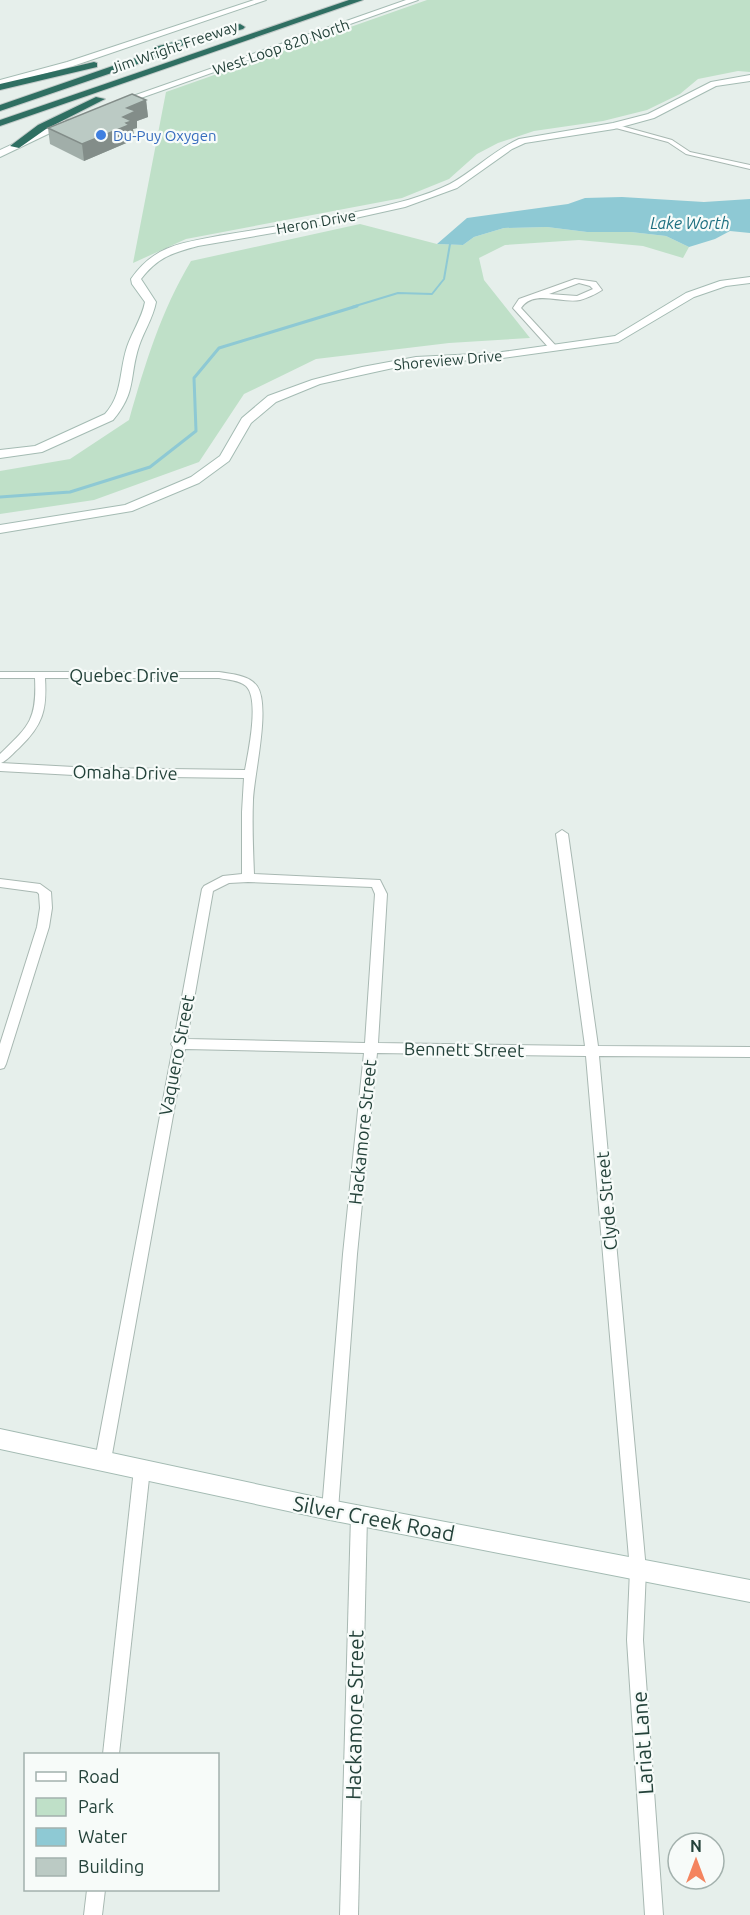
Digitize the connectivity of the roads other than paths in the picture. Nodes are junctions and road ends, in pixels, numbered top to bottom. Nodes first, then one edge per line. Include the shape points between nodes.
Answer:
1 (262, 0) edge
2 (358, 0) edge
3 (414, 0) edge
4 (234, 41) junction
5 (750, 78) edge
6 (0, 85) edge
7 (0, 108) edge
8 (0, 123) edge
9 (614, 126) junction
10 (15, 146) junction
11 (0, 154) edge
12 (750, 167) edge
13 (750, 280) edge
14 (537, 296) junction
15 (553, 347) junction
16 (0, 454) edge
17 (0, 529) edge
18 (0, 675) edge
19 (40, 675) junction
20 (0, 760) edge
21 (0, 767) edge
22 (250, 774) junction
23 (562, 834) dead end
24 (248, 878) junction
25 (0, 883) edge
26 (177, 1044) junction
27 (371, 1048) junction
28 (592, 1050) junction
29 (750, 1052) edge
30 (0, 1064) edge
31 (0, 1439) edge
32 (103, 1460) junction
33 (142, 1469) junction
34 (330, 1510) junction
35 (359, 1516) junction
36 (638, 1570) junction
37 (750, 1591) edge
38 (111, 1753) edge
39 (96, 1891) edge
40 (93, 1915) edge
41 (349, 1915) edge
42 (654, 1915) edge

1 - 6 street
2 - 4 highway, Jim Wright Freeway
3 - 10 street, West Loop 820 North via 65,123
4 - 8 highway, Jim Wright Freeway
4 - 10 highway via 84,106
5 - 9 street, Heron Drive via 714,84 651,116
6 - 7 highway, Jim Wright Freeway via 245,25
9 - 12 street via 670,141 688,153
9 - 16 street, Heron Drive via 522,141 453,186 401,205 197,243 161,254 142,268 136,279 151,302 132,349 124,398 118,408 109,417 38,449
10 - 11 street, West Loop 820 North
13 - 15 street, Shoreview Drive via 690,295 624,336
14 - 14 street via 578,281 593,284 598,290 578,298
14 - 15 street via 522,301 517,308
15 - 17 street, Shoreview Drive via 495,356 416,360 316,382 272,399 246,421 225,458 195,480 128,508
18 - 19 street, Quebec Drive
19 - 20 street via 41,712 34,727
19 - 22 street, Quebec Drive via 238,678 255,691
21 - 22 street, Omaha Drive
22 - 24 street
23 - 28 street, Clyde Street
24 - 26 street, Vaquero Street via 227,879 207,889
24 - 27 street, Hackamore Street via 376,883 379,887
25 - 30 street via 40,888 45,892 46,908
26 - 27 street, Bennett Street
26 - 32 street, Vaquero Street
27 - 28 street, Bennett Street
27 - 34 street, Hackamore Street
28 - 29 street, Bennett Street
28 - 36 street, Clyde Street
31 - 32 street, Silver Creek Road
32 - 33 street, Silver Creek Road
33 - 34 street, Silver Creek Road
33 - 38 street
34 - 35 street, Silver Creek Road
35 - 36 street, Silver Creek Road
35 - 41 street, Hackamore Street
36 - 37 street, Silver Creek Road
36 - 42 street, Lariat Lane via 634,1640
39 - 40 street

